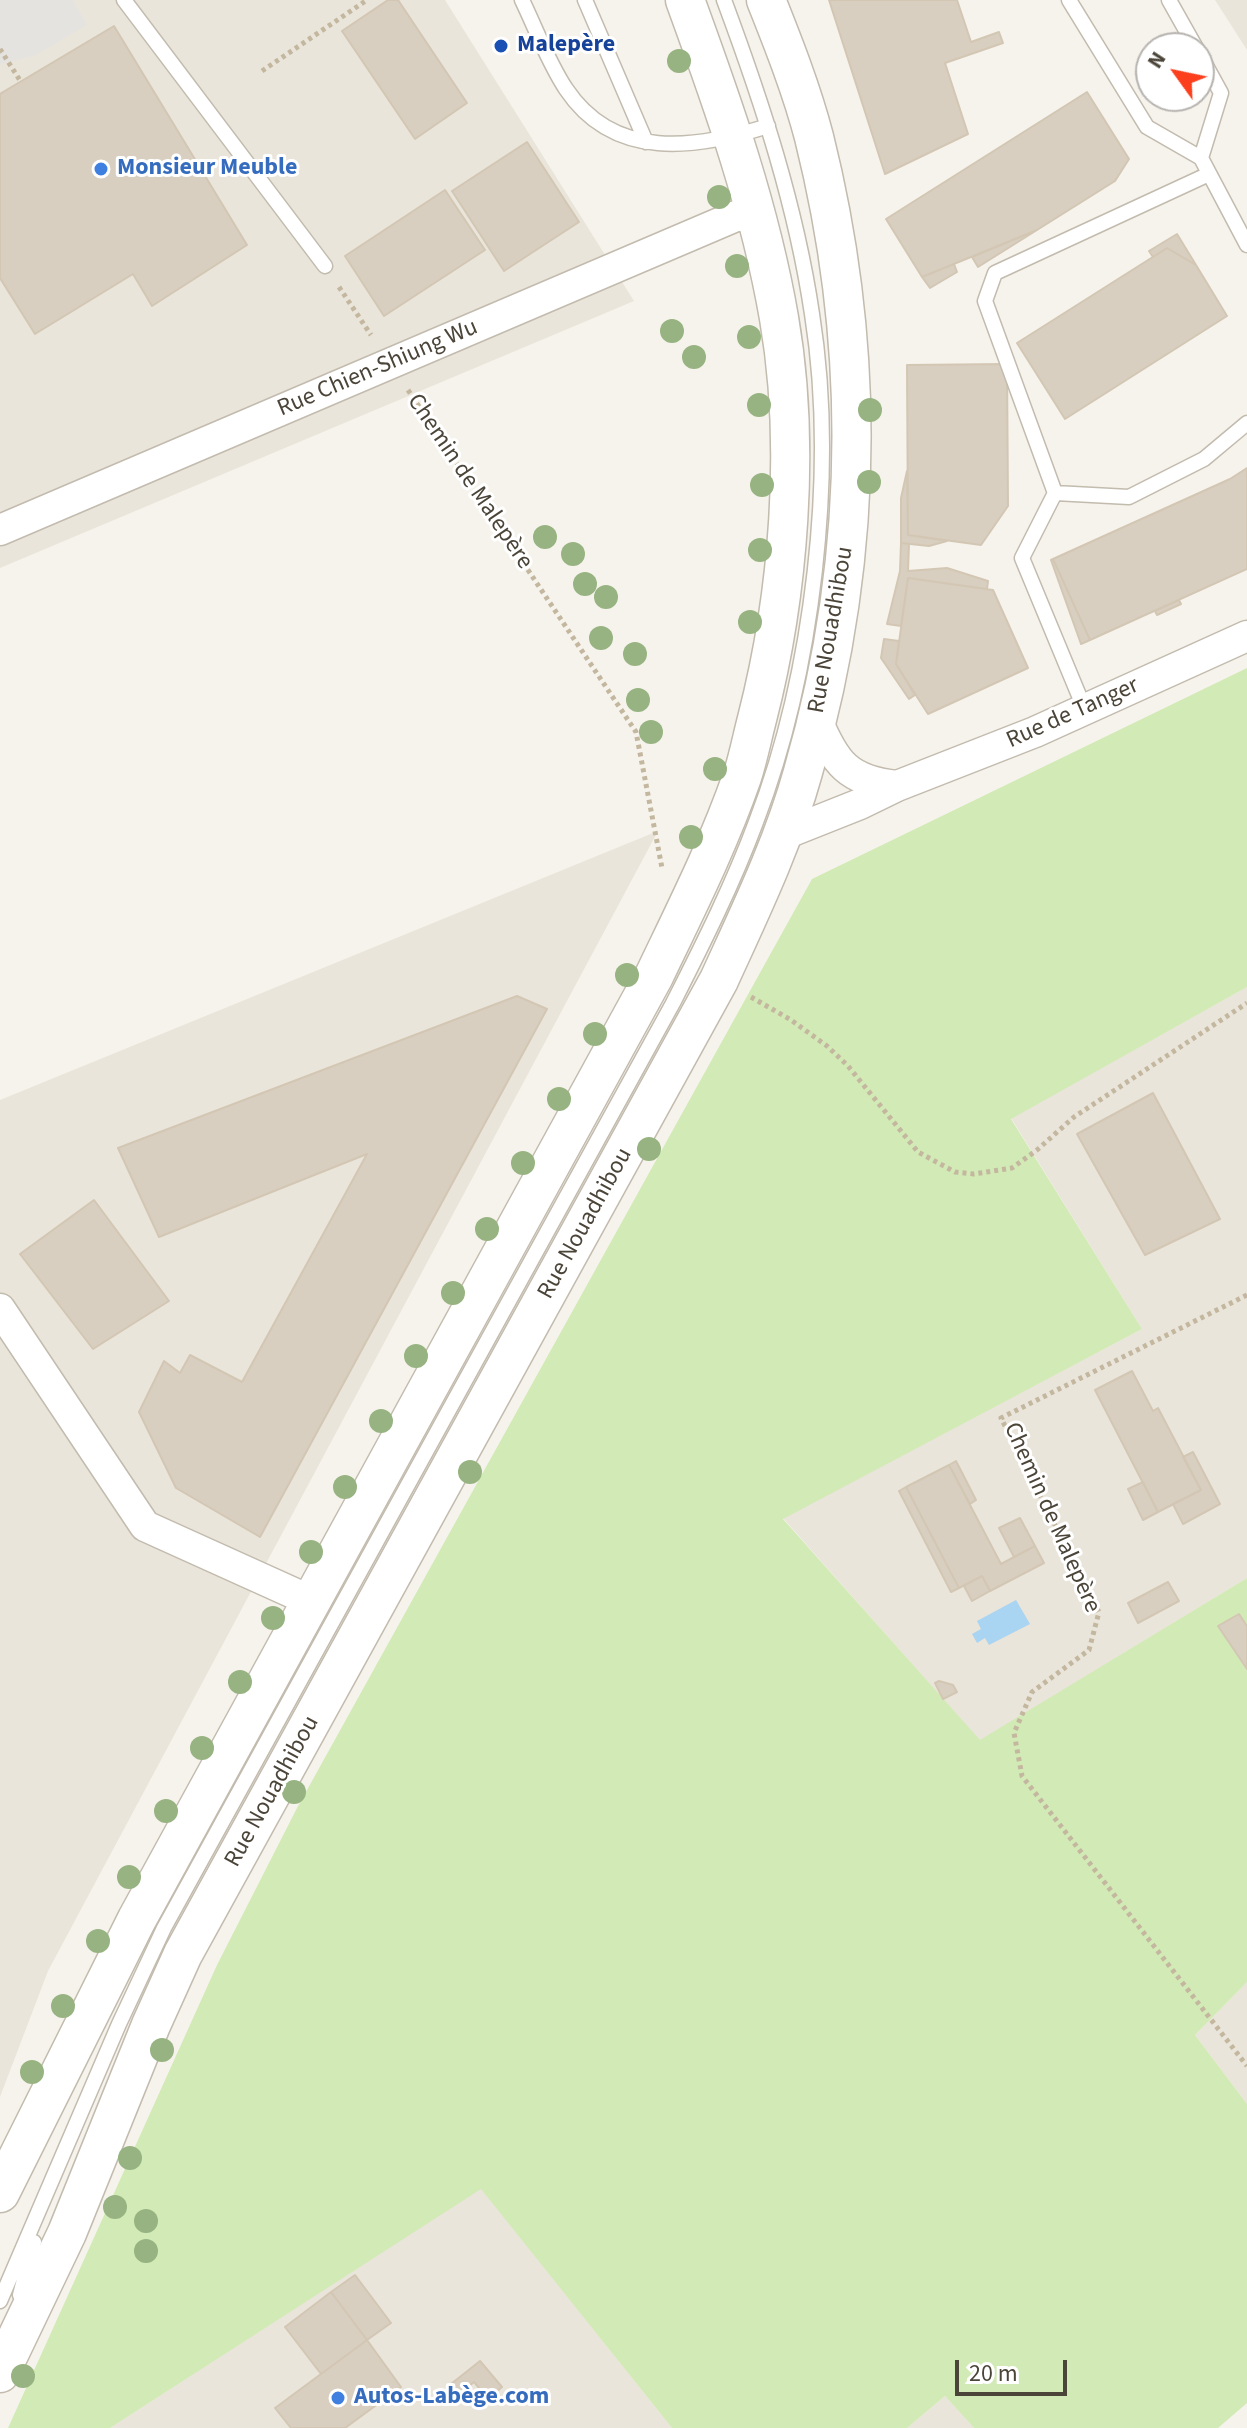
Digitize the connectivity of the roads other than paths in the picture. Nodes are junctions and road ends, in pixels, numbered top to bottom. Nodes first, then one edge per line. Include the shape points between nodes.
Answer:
1 (124, 0) edge
2 (522, 0) edge
3 (585, 0) edge
4 (685, 0) edge
5 (724, 0) edge
6 (766, 0) edge
7 (1069, 0) edge
8 (1169, 0) edge
9 (1187, 32) edge
10 (1215, 82) edge
11 (751, 131) junction
12 (646, 142) junction
13 (1201, 158) junction
14 (1209, 174) junction
15 (757, 216) junction
16 (1247, 245) edge
17 (325, 266) road end
18 (1247, 423) edge
19 (1055, 493) junction
20 (0, 530) edge
21 (1247, 636) edge
22 (1085, 710) junction
23 (817, 720) junction
24 (897, 786) junction
25 (782, 835) junction
26 (0, 1309) edge
27 (311, 1601) junction
28 (0, 2193) edge
29 (44, 2203) junction
30 (0, 2301) edge
31 (0, 2372) edge

1 - 17 lane
2 - 12 lane via 576,103 608,129
3 - 12 lane
4 - 11 street, Rue Nouadhibou
5 - 11 lane, Rue Nouadhibou
6 - 23 street, Rue Nouadhibou via 817,151 834,228 850,373 853,457 843,590
7 - 13 lane via 1147,127
8 - 9 lane
10 - 13 lane via 1221,93
11 - 12 lane via 690,143
11 - 15 street, Rue Nouadhibou
11 - 29 lane, Rue Nouadhibou via 800,249 820,388 817,544 810,610 757,821 700,949 629,1087 164,1928
13 - 14 lane
14 - 16 lane
14 - 19 lane via 995,273 985,301
15 - 20 street, Rue Chien-Shiung Wu via 736,216
15 - 27 street, Rue Nouadhibou via 779,320 790,460 780,611 742,776 654,976
18 - 19 lane via 1204,459 1129,497
19 - 22 lane via 1022,558
21 - 22 street, Rue de Tanger
22 - 24 street, Rue de Tanger
23 - 24 street via 838,762 876,784
23 - 25 street, Rue Nouadhibou
24 - 25 street, Rue de Tanger
25 - 31 street, Rue Nouadhibou via 719,980 183,1954 67,2233
26 - 27 street via 145,1526
27 - 28 street, Rue Nouadhibou via 137,1919
29 - 30 lane, Rue Nouadhibou
29 - 31 lane, Rue Nouadhibou

